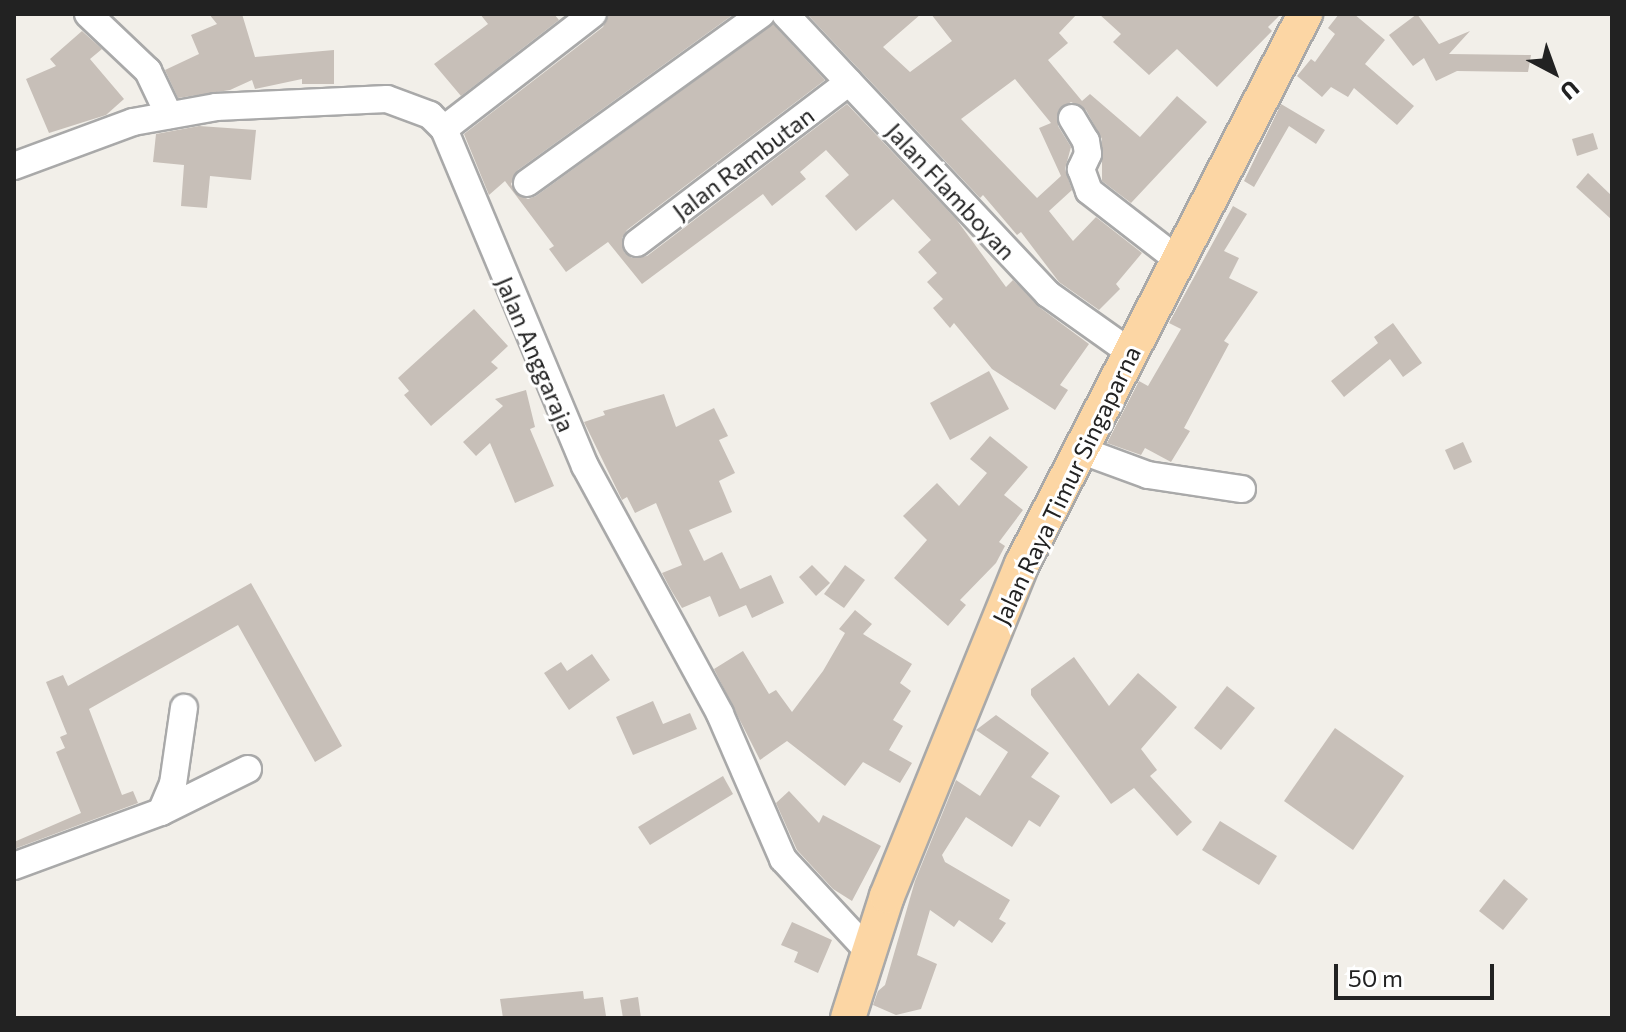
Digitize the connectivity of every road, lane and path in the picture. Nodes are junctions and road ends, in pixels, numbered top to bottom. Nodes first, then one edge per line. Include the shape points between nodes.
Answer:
1 (88, 14) edge
2 (593, 14) edge
3 (761, 14) edge
4 (785, 14) edge
5 (1305, 14) edge
6 (849, 82) junction
7 (169, 115) junction
8 (1072, 118) dead end
9 (444, 129) junction
10 (14, 166) edge
11 (527, 183) dead end
12 (637, 243) dead end
13 (1178, 260) junction
14 (1130, 352) junction
15 (1080, 450) junction
16 (1242, 489) dead end
17 (184, 708) dead end
18 (248, 769) dead end
19 (161, 812) junction
20 (14, 866) edge
21 (870, 953) junction
22 (848, 1018) edge

1 - 7 street via 148,71
2 - 9 street
3 - 11 street
4 - 6 street, Jalan Flamboyan
5 - 13 main road, Jalan Raya Timur Singaparna
6 - 12 street, Jalan Rambutan
6 - 14 street, Jalan Flamboyan via 1048,294
7 - 9 street via 216,107 387,99 414,106
7 - 10 street via 118,127
8 - 13 street via 1086,141 1088,154 1081,169 1089,191
9 - 21 street, Jalan Anggaraja via 585,466 720,714 783,859
13 - 14 main road, Jalan Raya Timur Singaparna
14 - 15 main road, Jalan Raya Timur Singaparna
15 - 16 street via 1148,475
15 - 21 main road, Jalan Raya Timur Singaparna via 1022,564 887,896
17 - 19 street via 173,784
18 - 19 street
19 - 20 street
21 - 22 main road, Jalan Raya Timur Singaparna

